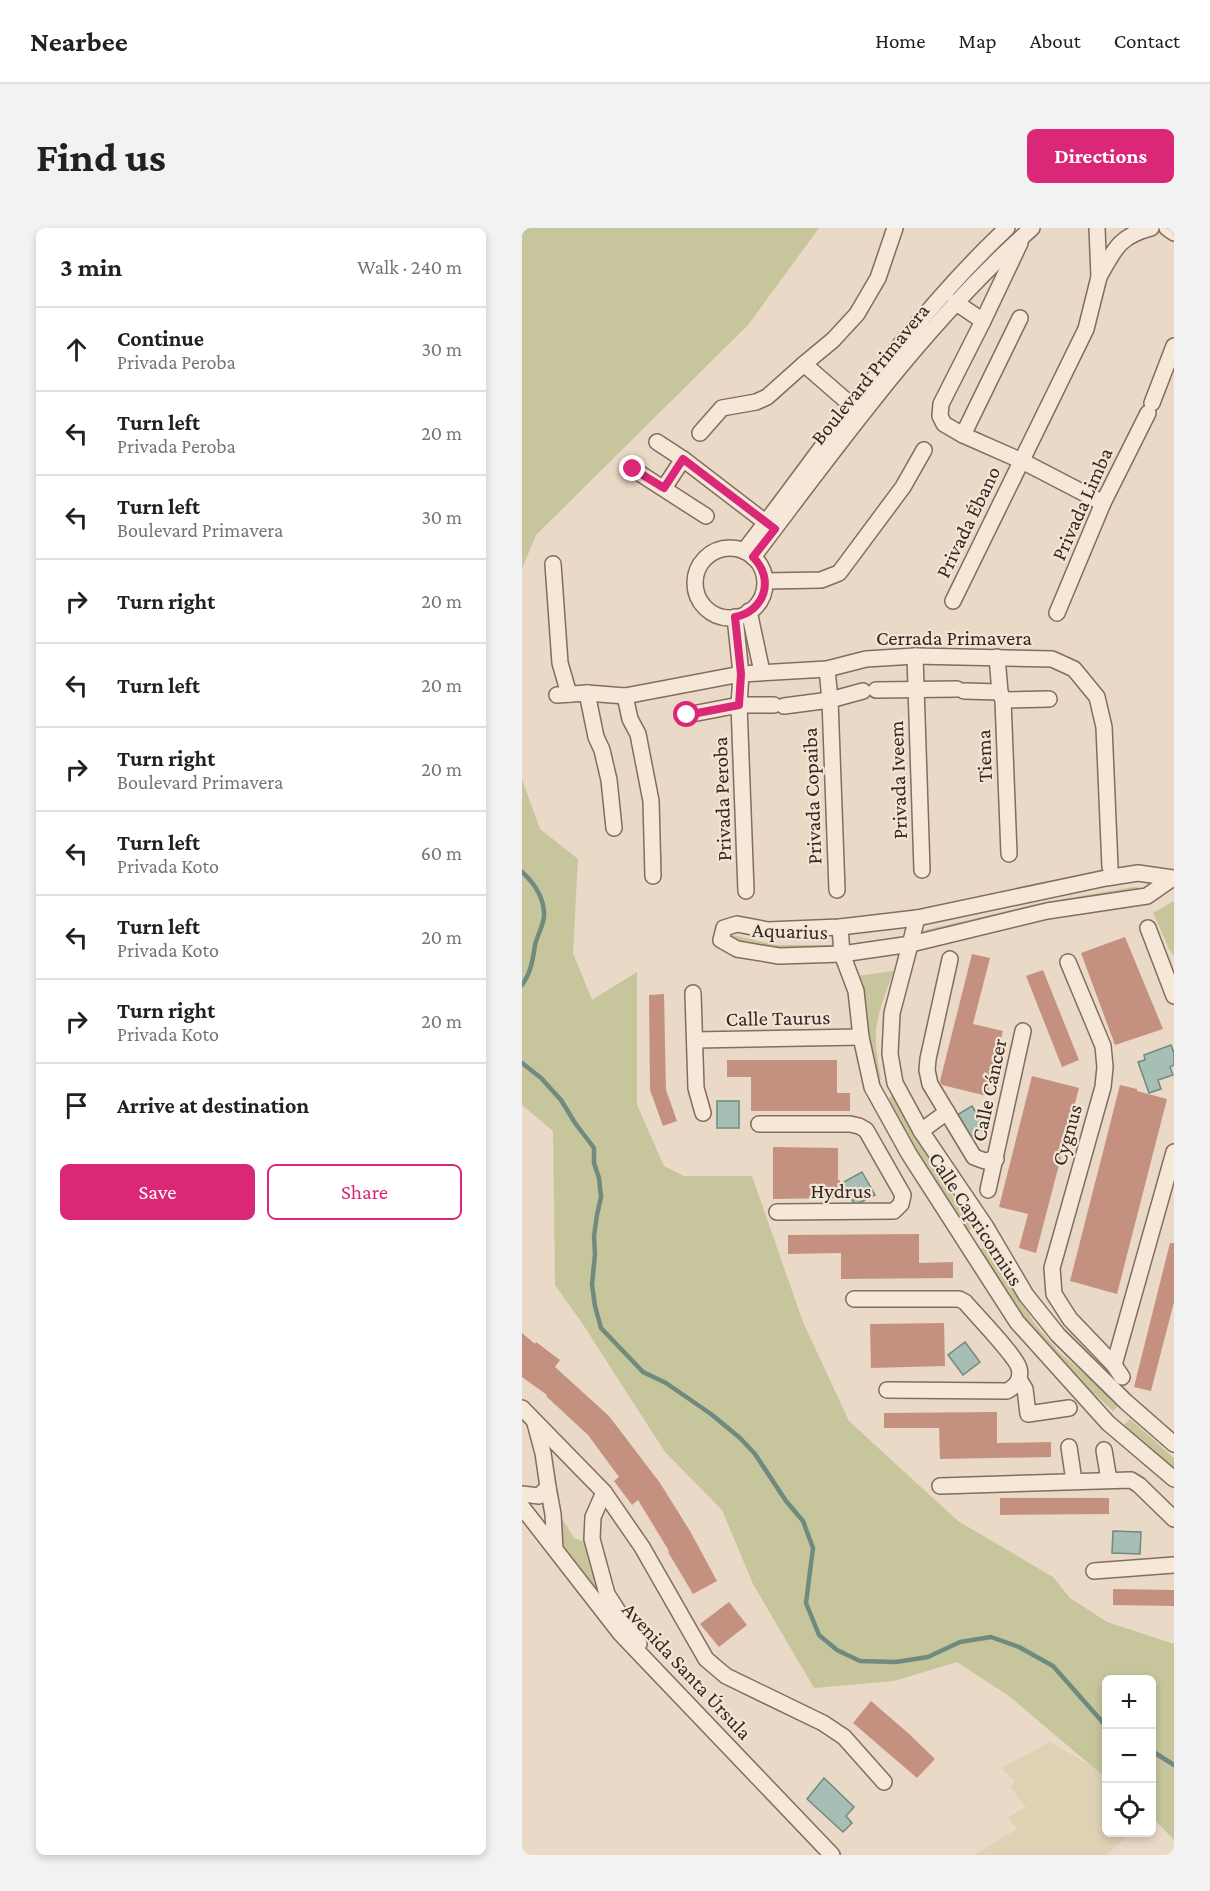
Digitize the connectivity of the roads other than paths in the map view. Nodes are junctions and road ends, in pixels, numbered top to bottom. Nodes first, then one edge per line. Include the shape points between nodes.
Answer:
1 (895, 228) edge
2 (1007, 228) edge
3 (1097, 228) edge
4 (1151, 228) edge
5 (1167, 228) edge
6 (1129, 230) edge
7 (1024, 231) edge
8 (1174, 232) edge
9 (1099, 277) junction
10 (955, 302) junction
11 (1020, 318) dead end
12 (983, 321) junction
13 (1174, 346) edge
14 (804, 364) junction
15 (857, 410) junction
16 (700, 433) dead end
17 (963, 435) junction
18 (657, 442) dead end
19 (924, 450) dead end
20 (683, 459) junction
21 (1022, 461) junction
22 (633, 469) dead end
23 (664, 488) junction
24 (1103, 503) junction
25 (706, 516) dead end
26 (770, 526) junction
27 (748, 554) junction
28 (553, 564) dead end
29 (766, 581) junction
30 (952, 601) dead end
31 (742, 614) junction
32 (1058, 614) dead end
33 (915, 656) junction
34 (997, 657) junction
35 (827, 669) junction
36 (762, 672) junction
37 (741, 674) junction
38 (916, 689) junction
39 (869, 690) joint
40 (587, 693) junction
41 (625, 696) junction
42 (1002, 696) junction
43 (1049, 699) dead end
44 (830, 700) junction
45 (739, 705) junction
46 (779, 705) joint
47 (687, 715) dead end
48 (614, 828) dead end
49 (1009, 854) dead end
50 (1110, 867) dead end
51 (922, 870) dead end
52 (653, 876) dead end
53 (1174, 878) edge
54 (837, 890) dead end
55 (746, 891) dead end
56 (917, 918) junction
57 (840, 927) junction
58 (1148, 928) dead end
59 (911, 944) junction
60 (842, 954) junction
61 (950, 959) dead end
62 (1068, 962) dead end
63 (693, 993) dead end
64 (1174, 996) edge
65 (1023, 1031) dead end
66 (861, 1037) junction
67 (695, 1040) junction
68 (895, 1083) junction
69 (872, 1087) junction
70 (947, 1112) junction
71 (703, 1113) dead end
72 (759, 1124) dead end
73 (921, 1131) junction
74 (1174, 1152) edge
75 (909, 1154) junction
76 (996, 1159) junction
77 (885, 1164) junction
78 (988, 1190) dead end
79 (777, 1212) dead end
80 (986, 1227) junction
81 (964, 1241) junction
82 (854, 1299) dead end
83 (1070, 1319) junction
84 (1017, 1322) junction
85 (993, 1335) junction
86 (1058, 1335) junction
87 (1019, 1379) junction
88 (887, 1390) dead end
89 (1126, 1402) junction
90 (522, 1407) edge
91 (1069, 1408) dead end
92 (534, 1420) junction
93 (1108, 1423) junction
94 (1174, 1444) edge
95 (1069, 1447) dead end
96 (1104, 1450) dead end
97 (1174, 1479) edge
98 (1109, 1480) junction
99 (1074, 1481) junction
100 (940, 1486) dead end
101 (548, 1487) junction
102 (604, 1492) junction
103 (522, 1494) edge
104 (522, 1507) edge
105 (1174, 1519) edge
106 (555, 1549) junction
107 (1174, 1565) edge
108 (1094, 1570) dead end
109 (649, 1663) junction
110 (884, 1782) dead end
111 (832, 1855) edge

1 - 14 street via 879,278 857,314
2 - 15 street, Boulevard Primavera via 928,310
3 - 9 street
4 - 6 street
5 - 8 street
6 - 9 street
7 - 10 street, Boulevard Primavera
7 - 12 street
9 - 21 street, Privada Ébano via 1086,329
10 - 12 street
10 - 15 street, Boulevard Primavera
11 - 17 street
12 - 17 street via 941,404 944,424
13 - 24 street, Privada Limba via 1150,408
14 - 15 street
14 - 16 street via 767,397 722,408
15 - 26 street, Boulevard Primavera
17 - 21 street
18 - 20 street
19 - 29 street via 903,487 839,573 821,580
20 - 23 street
20 - 26 street
21 - 24 street
21 - 30 street, Privada Ébano
22 - 23 street
23 - 25 street
24 - 32 street, Privada Limba
26 - 27 street, Boulevard Primavera
27 - 29 street via 759,563
27 - 31 street via 736,548 714,551 700,564 695,578 696,593 703,606 715,615 730,618
28 - 40 street, Cerrada Primavera via 563,695
29 - 31 street via 757,606
31 - 36 street
31 - 37 street
33 - 34 street, Cerrada Primavera
33 - 35 street, Cerrada Primavera via 866,659
33 - 38 street, Privada Iveem
34 - 42 street, Tiema
34 - 50 street, Cerrada Primavera via 1052,659 1074,669 1097,697 1104,727
35 - 36 street, Cerrada Primavera
35 - 44 street, Privada Copaiba
36 - 37 street, Cerrada Primavera
37 - 41 street, Cerrada Primavera
37 - 45 street, Privada Peroba
38 - 39 street, Privada Iveem
38 - 42 street, Privada Iveem
38 - 51 street, Privada Iveem
39 - 44 street, Privada Copaiba
40 - 41 street, Cerrada Primavera
40 - 48 street via 609,780
41 - 52 street via 638,734 651,801
42 - 43 street, Privada Iveem
42 - 49 street, Tiema
44 - 46 street, Privada Copaiba
44 - 54 street, Privada Copaiba
45 - 46 street, Privada Peroba
45 - 47 street, Privada Peroba
45 - 55 street, Privada Peroba
53 - 56 street, Aquarius via 1138,873
53 - 59 street, Aquarius via 1147,896 1047,911
56 - 57 street, Aquarius
56 - 59 street, Calle Capricornius
57 - 60 street, Calle Capricornius
57 - 60 street, Aquarius via 768,930 737,924 724,928 721,940 737,949 779,956
58 - 64 street
59 - 60 street, Aquarius
59 - 68 street, Calle Capricornius via 892,1013 890,1054
60 - 66 street, Calle Capricornius via 856,991
61 - 70 street, Calle Cáncer via 927,1070 930,1084
62 - 83 street, Cygnus via 1103,1046 1105,1067 1103,1087 1052,1268 1054,1294
63 - 67 street
65 - 76 street, Calle Cáncer
66 - 67 street, Calle Taurus
66 - 69 street, Calle Capricornius
67 - 71 street via 696,1088
68 - 69 street
68 - 73 street, Calle Capricornius
69 - 75 street, Calle Capricornius
70 - 73 street, Calle Cáncer
70 - 76 street, Calle Cáncer via 974,1157
72 - 77 street via 859,1126 866,1130
73 - 80 street, Calle Capricornius
74 - 83 street, Cygnus via 1118,1371
75 - 77 street, Hydrus
75 - 81 street, Calle Capricornius
76 - 78 street, Calle Cáncer
77 - 79 street, Hydrus via 903,1195 894,1211
80 - 81 street
80 - 86 street, Calle Capricornius via 1026,1295
81 - 84 street, Calle Capricornius
82 - 85 street via 959,1299
83 - 86 street
84 - 85 street
84 - 93 street, Calle Capricornius
85 - 87 street via 1017,1363
86 - 89 street, Calle Capricornius
87 - 88 street via 1016,1386 1007,1390
87 - 91 street via 1025,1389 1028,1414
89 - 93 street via 1118,1416
89 - 94 street, Calle Capricornius
90 - 92 street
92 - 101 street
92 - 102 street
93 - 97 street, Calle Capricornius
95 - 99 street
96 - 98 street
98 - 99 street
98 - 105 street via 1131,1480
99 - 100 street
101 - 103 street via 539,1496
101 - 106 street
102 - 109 street via 593,1517 592,1539 607,1594
102 - 110 street via 642,1547 706,1659 726,1676 844,1737
104 - 106 street, Avenida Santa Úrsula
106 - 109 street, Avenida Santa Úrsula via 620,1633
107 - 108 street
109 - 111 street, Avenida Santa Úrsula

